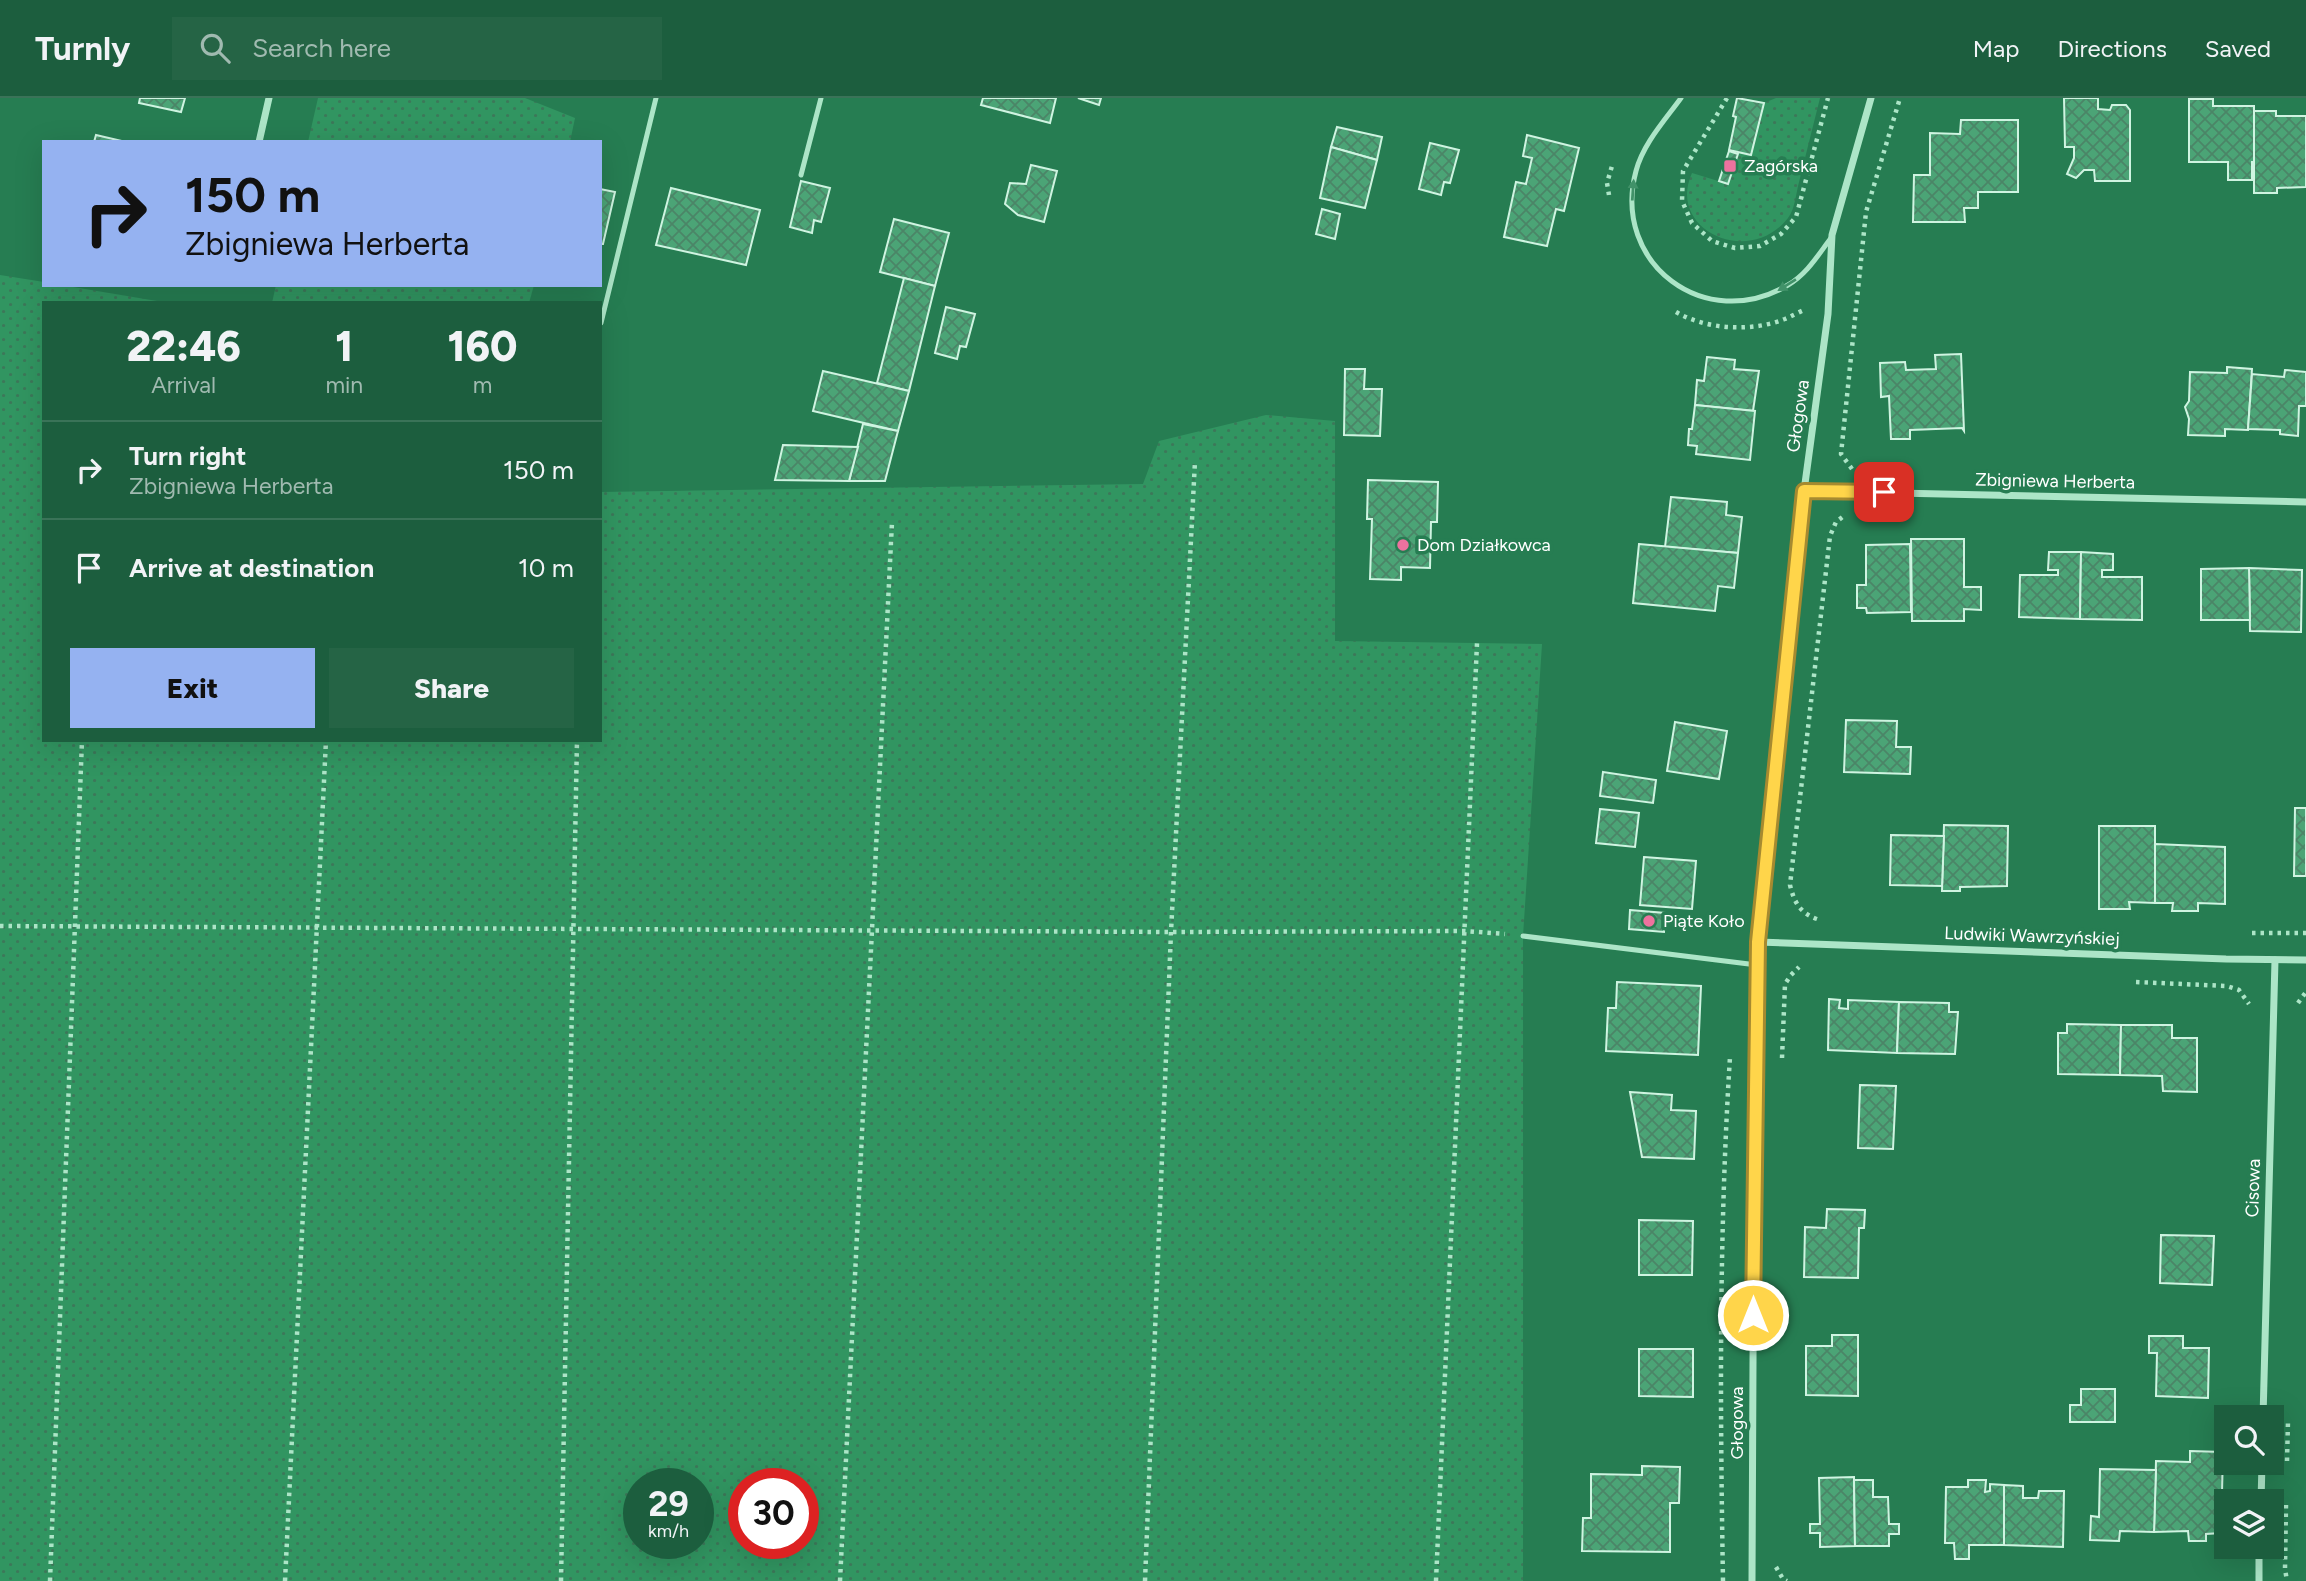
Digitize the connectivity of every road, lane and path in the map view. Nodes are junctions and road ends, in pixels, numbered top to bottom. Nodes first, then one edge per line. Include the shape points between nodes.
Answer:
1 (269, 98) edge
2 (656, 98) edge
3 (821, 98) edge
4 (1681, 98) edge
5 (1727, 98) edge
6 (1828, 98) edge
7 (1871, 98) edge
8 (1900, 98) edge
9 (260, 140) edge
10 (1614, 162) dead end
11 (801, 176) dead end
12 (1610, 207) dead end
13 (1832, 235) junction
14 (1674, 310) dead end
15 (602, 319) edge
16 (1802, 322) dead end
17 (1195, 461) dead end
18 (1858, 473) dead end
19 (1804, 491) junction
20 (2306, 502) edge
21 (1856, 512) dead end
22 (892, 522) dead end
23 (1477, 643) dead end
24 (82, 742) edge
25 (326, 742) edge
26 (577, 742) edge
27 (1818, 919) dead end
28 (0, 926) edge
29 (74, 927) junction
30 (315, 927) junction
31 (872, 929) junction
32 (572, 930) junction
33 (1465, 931) junction
34 (1171, 932) junction
35 (2251, 933) dead end
36 (2306, 933) edge
37 (1523, 936) joint
38 (1758, 942) junction
39 (2275, 960) junction
40 (2306, 960) edge
41 (1757, 965) junction
42 (1800, 967) dead end
43 (2131, 981) dead end
44 (2227, 986) dead end
45 (1731, 1049) dead end
46 (1781, 1065) dead end
47 (2263, 1405) edge
48 (1775, 1554) dead end
49 (2259, 1559) edge
50 (50, 1581) edge
51 (285, 1581) edge
52 (561, 1581) edge
53 (840, 1581) edge
54 (1145, 1581) edge
55 (1436, 1581) edge
56 (1723, 1581) edge
57 (1752, 1581) edge
58 (1787, 1581) edge
59 (2259, 1581) edge

1 - 9 street
2 - 15 lane
3 - 11 lane
13 -> 4 lane via 1806,271 1790,284 1749,300 1709,300 1663,276 1639,237 1632,190 1647,145
5 - 6 path via 1683,171 1682,201 1692,223 1712,241 1735,248 1760,246 1781,234 1796,217
7 - 13 street, Głogowa
8 - 18 path via 1866,212 1841,454
10 - 12 path via 1607,183
13 - 19 street, Głogowa via 1828,314
14 - 16 path via 1711,325 1748,327 1784,320 1804,309
17 - 34 path
19 - 20 street, Zbigniewa Herberta
19 - 38 street, Głogowa
21 - 27 path via 1836,522 1829,536 1790,885 1804,914
22 - 31 path
23 - 33 path
24 - 29 path
25 - 30 path
26 - 32 path
28 - 29 path
29 - 30 path
29 - 50 path
30 - 32 path
30 - 51 path
31 - 32 path
31 - 34 path
31 - 53 path
32 - 52 path
33 - 34 path
33 - 37 path
33 - 55 path
34 - 54 path
35 - 36 path
37 - 41 lane
38 - 39 street, Ludwiki Wawrzyńskiej
38 - 41 street, Głogowa
39 - 40 street, Ludwiki Wawrzyńskiej
39 - 47 street, Cisowa
41 - 57 street, Głogowa
42 - 46 path via 1785,984
43 - 44 path
45 - 56 path via 1723,1159 1719,1406
48 - 58 path via 1776,1568
49 - 59 street

